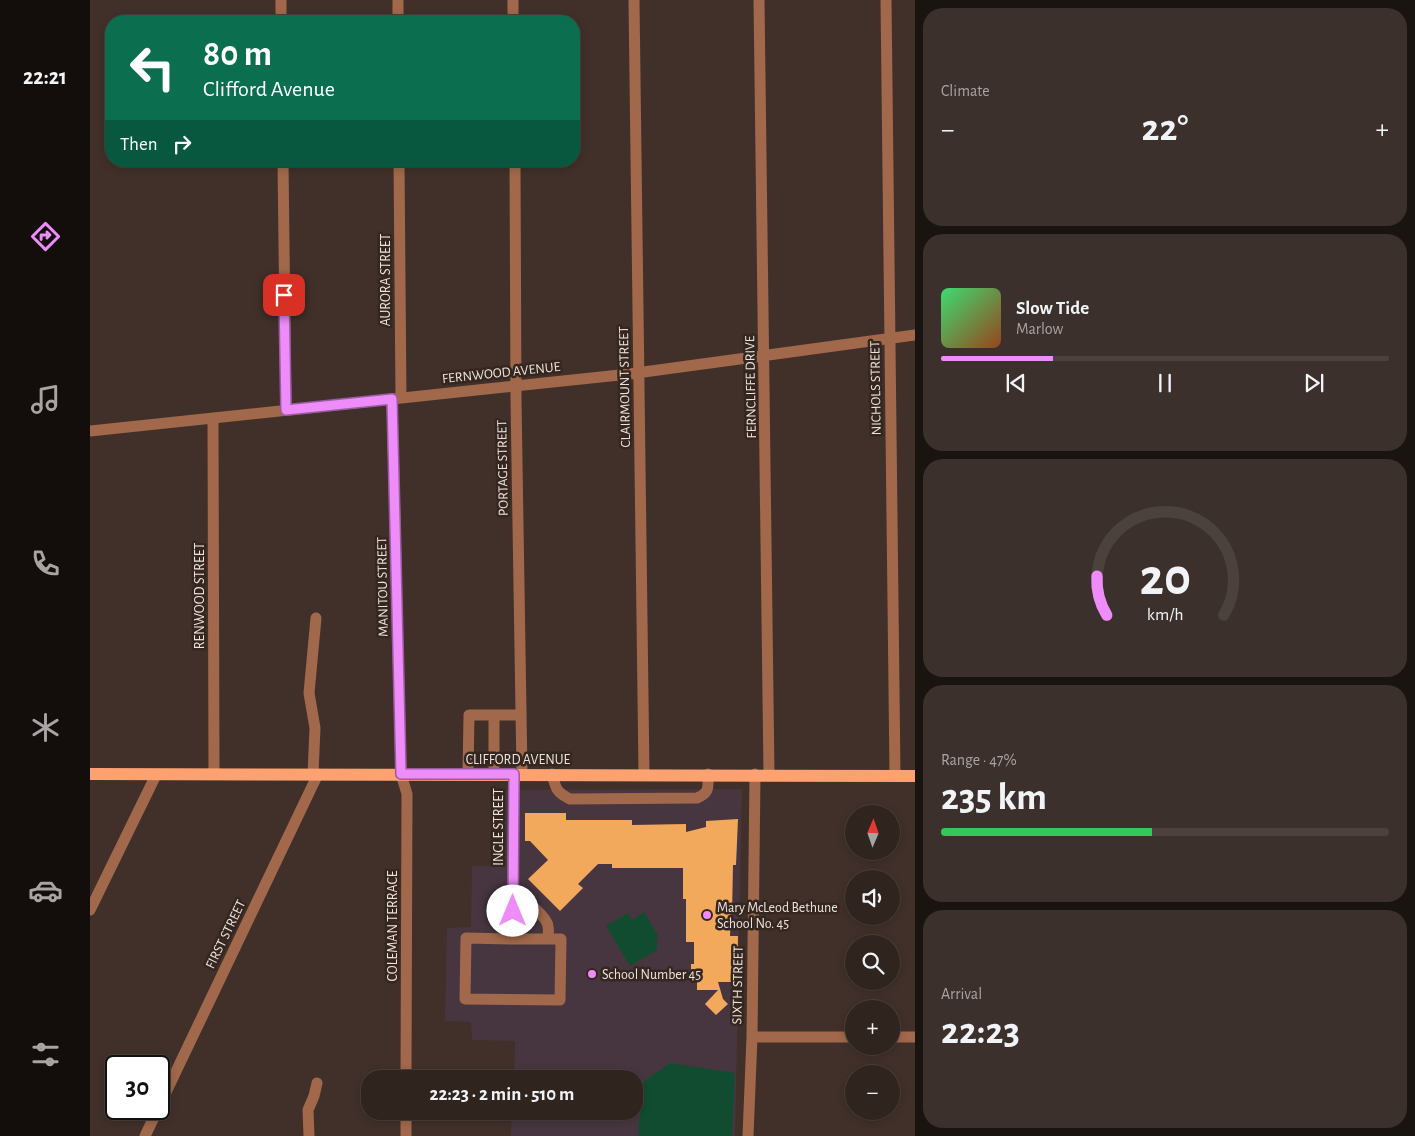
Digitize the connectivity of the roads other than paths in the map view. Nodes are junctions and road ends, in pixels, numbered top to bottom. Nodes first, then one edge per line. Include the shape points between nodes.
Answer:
1 (281, 0) edge
2 (398, 0) edge
3 (513, 0) edge
4 (634, 0) edge
5 (759, 0) edge
6 (886, 0) edge
7 (281, 15) edge
8 (398, 15) edge
9 (514, 15) edge
10 (283, 167) edge
11 (399, 167) edge
12 (515, 167) edge
13 (915, 335) edge
14 (889, 339) junction
15 (764, 355) junction
16 (638, 373) junction
17 (516, 386) junction
18 (397, 398) junction
19 (286, 410) junction
20 (213, 418) junction
21 (90, 431) edge
22 (316, 618) dead end
23 (494, 715) junction
24 (521, 715) junction
25 (90, 774) edge
26 (156, 774) junction
27 (214, 774) junction
28 (316, 774) junction
29 (401, 774) junction
30 (468, 774) junction
31 (494, 774) junction
32 (518, 774) junction
33 (552, 774) junction
34 (644, 774) junction
35 (708, 774) junction
36 (754, 774) junction
37 (769, 774) junction
38 (895, 776) junction
39 (915, 776) edge
40 (513, 892) junction
41 (90, 910) edge
42 (512, 939) junction
43 (548, 939) junction
44 (752, 1037) junction
45 (845, 1037) edge
46 (900, 1037) edge
47 (915, 1037) edge
48 (406, 1070) edge
49 (170, 1083) edge
50 (317, 1083) dead end
51 (152, 1120) edge
52 (406, 1120) edge
53 (145, 1136) edge
54 (309, 1136) edge
55 (406, 1136) edge
56 (748, 1136) edge

1 - 7 street
2 - 8 street
3 - 9 street
4 - 16 street, CLAIRMOUNT STREET
5 - 15 street, FERNCLIFFE DRIVE
6 - 14 street, NICHOLS STREET
10 - 19 street
11 - 18 street, AURORA STREET
12 - 17 street, PORTAGE STREET
13 - 14 street, FERNWOOD AVENUE
14 - 15 street, FERNWOOD AVENUE
14 - 38 street, NICHOLS STREET
15 - 16 street, FERNWOOD AVENUE
15 - 37 street, FERNCLIFFE DRIVE
16 - 17 street, FERNWOOD AVENUE
16 - 34 street, CLAIRMOUNT STREET
17 - 18 street, FERNWOOD AVENUE
17 - 24 street, PORTAGE STREET
18 - 19 street, FERNWOOD AVENUE
18 - 29 street, MANITOU STREET
19 - 20 street, FERNWOOD AVENUE
20 - 21 street, FERNWOOD AVENUE
20 - 27 street, RENWOOD STREET
22 - 28 street via 309,693 315,728
23 - 24 street
23 - 30 street via 469,715
23 - 31 street
24 - 32 street, PORTAGE STREET
25 - 26 main road, CLIFFORD AVENUE
26 - 27 main road, CLIFFORD AVENUE
26 - 41 street
27 - 28 main road, CLIFFORD AVENUE
28 - 29 main road, CLIFFORD AVENUE
28 - 49 street, FIRST STREET
29 - 30 main road, CLIFFORD AVENUE
29 - 48 street, COLEMAN TERRACE via 407,794
30 - 31 main road, CLIFFORD AVENUE
31 - 32 main road, CLIFFORD AVENUE
32 - 33 main road, CLIFFORD AVENUE
32 - 40 street, INGLE STREET
33 - 34 main road, CLIFFORD AVENUE
33 - 35 street via 556,789 570,800 697,798 708,790
34 - 35 main road, CLIFFORD AVENUE
35 - 36 main road, CLIFFORD AVENUE
36 - 37 main road, CLIFFORD AVENUE
36 - 44 street, SIXTH STREET
37 - 38 main road, CLIFFORD AVENUE
38 - 39 main road, CLIFFORD AVENUE
40 - 42 street, INGLE STREET
40 - 43 street via 543,918 548,925
42 - 43 street
42 - 43 street via 466,938 465,999 560,1000 561,939
44 - 45 street
44 - 56 street, SIXTH STREET
46 - 47 street
50 - 54 street via 308,1110
51 - 53 street, FIRST STREET
52 - 55 street

